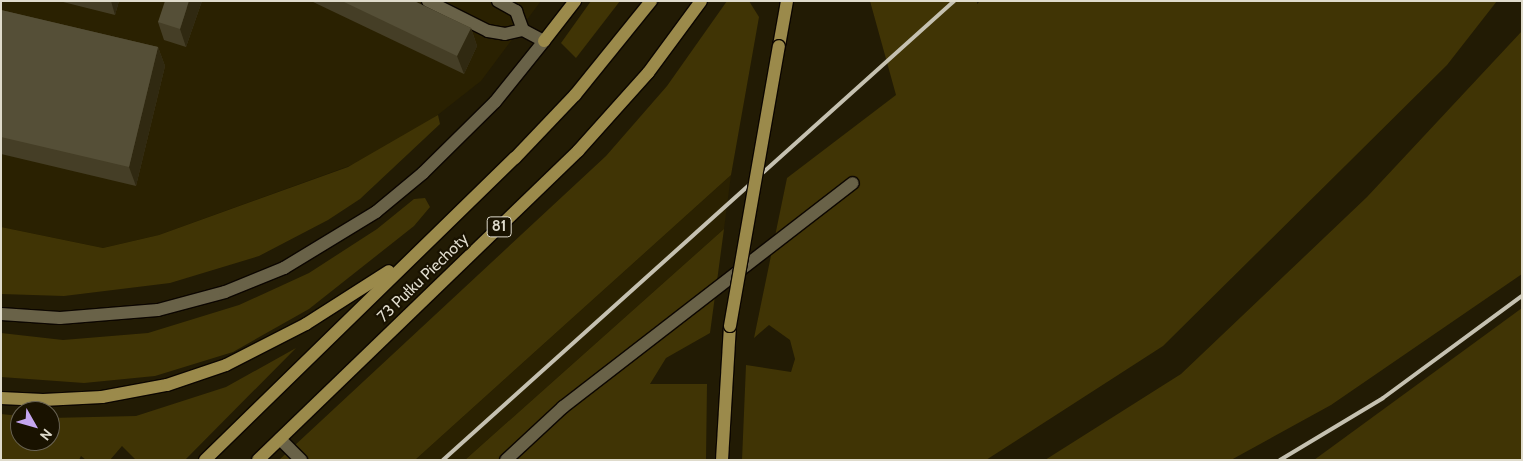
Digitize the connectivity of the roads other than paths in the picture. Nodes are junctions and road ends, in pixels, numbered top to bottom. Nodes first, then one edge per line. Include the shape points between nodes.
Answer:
1 (428, 1) edge
2 (498, 1) edge
3 (575, 1) edge
4 (651, 1) edge
5 (702, 1) edge
6 (787, 1) edge
7 (523, 30) junction
8 (544, 41) junction
9 (854, 183) dead end
10 (406, 261) junction
11 (1, 314) edge
12 (1, 398) edge
13 (280, 439) junction
14 (205, 460) edge
15 (258, 460) edge
16 (301, 460) edge
17 (506, 460) edge
18 (722, 460) edge

1 - 7 street via 488,31 504,34
2 - 7 street via 516,11
3 - 8 main road
4 - 10 main road, 73 Pułku Piechoty / 81 via 575,95
5 - 13 main road, 73 Pułku Piechoty / 81 via 648,73 578,151
6 - 18 main road, bridge via 730,326
7 - 8 street
8 - 11 street via 482,116 417,178 360,223 284,268 225,292 158,310 69,318
9 - 17 street via 563,407
10 - 12 main road via 306,324 210,371 167,385 102,397
10 - 14 main road
13 - 15 main road, 73 Pułku Piechoty / 81
13 - 16 street

